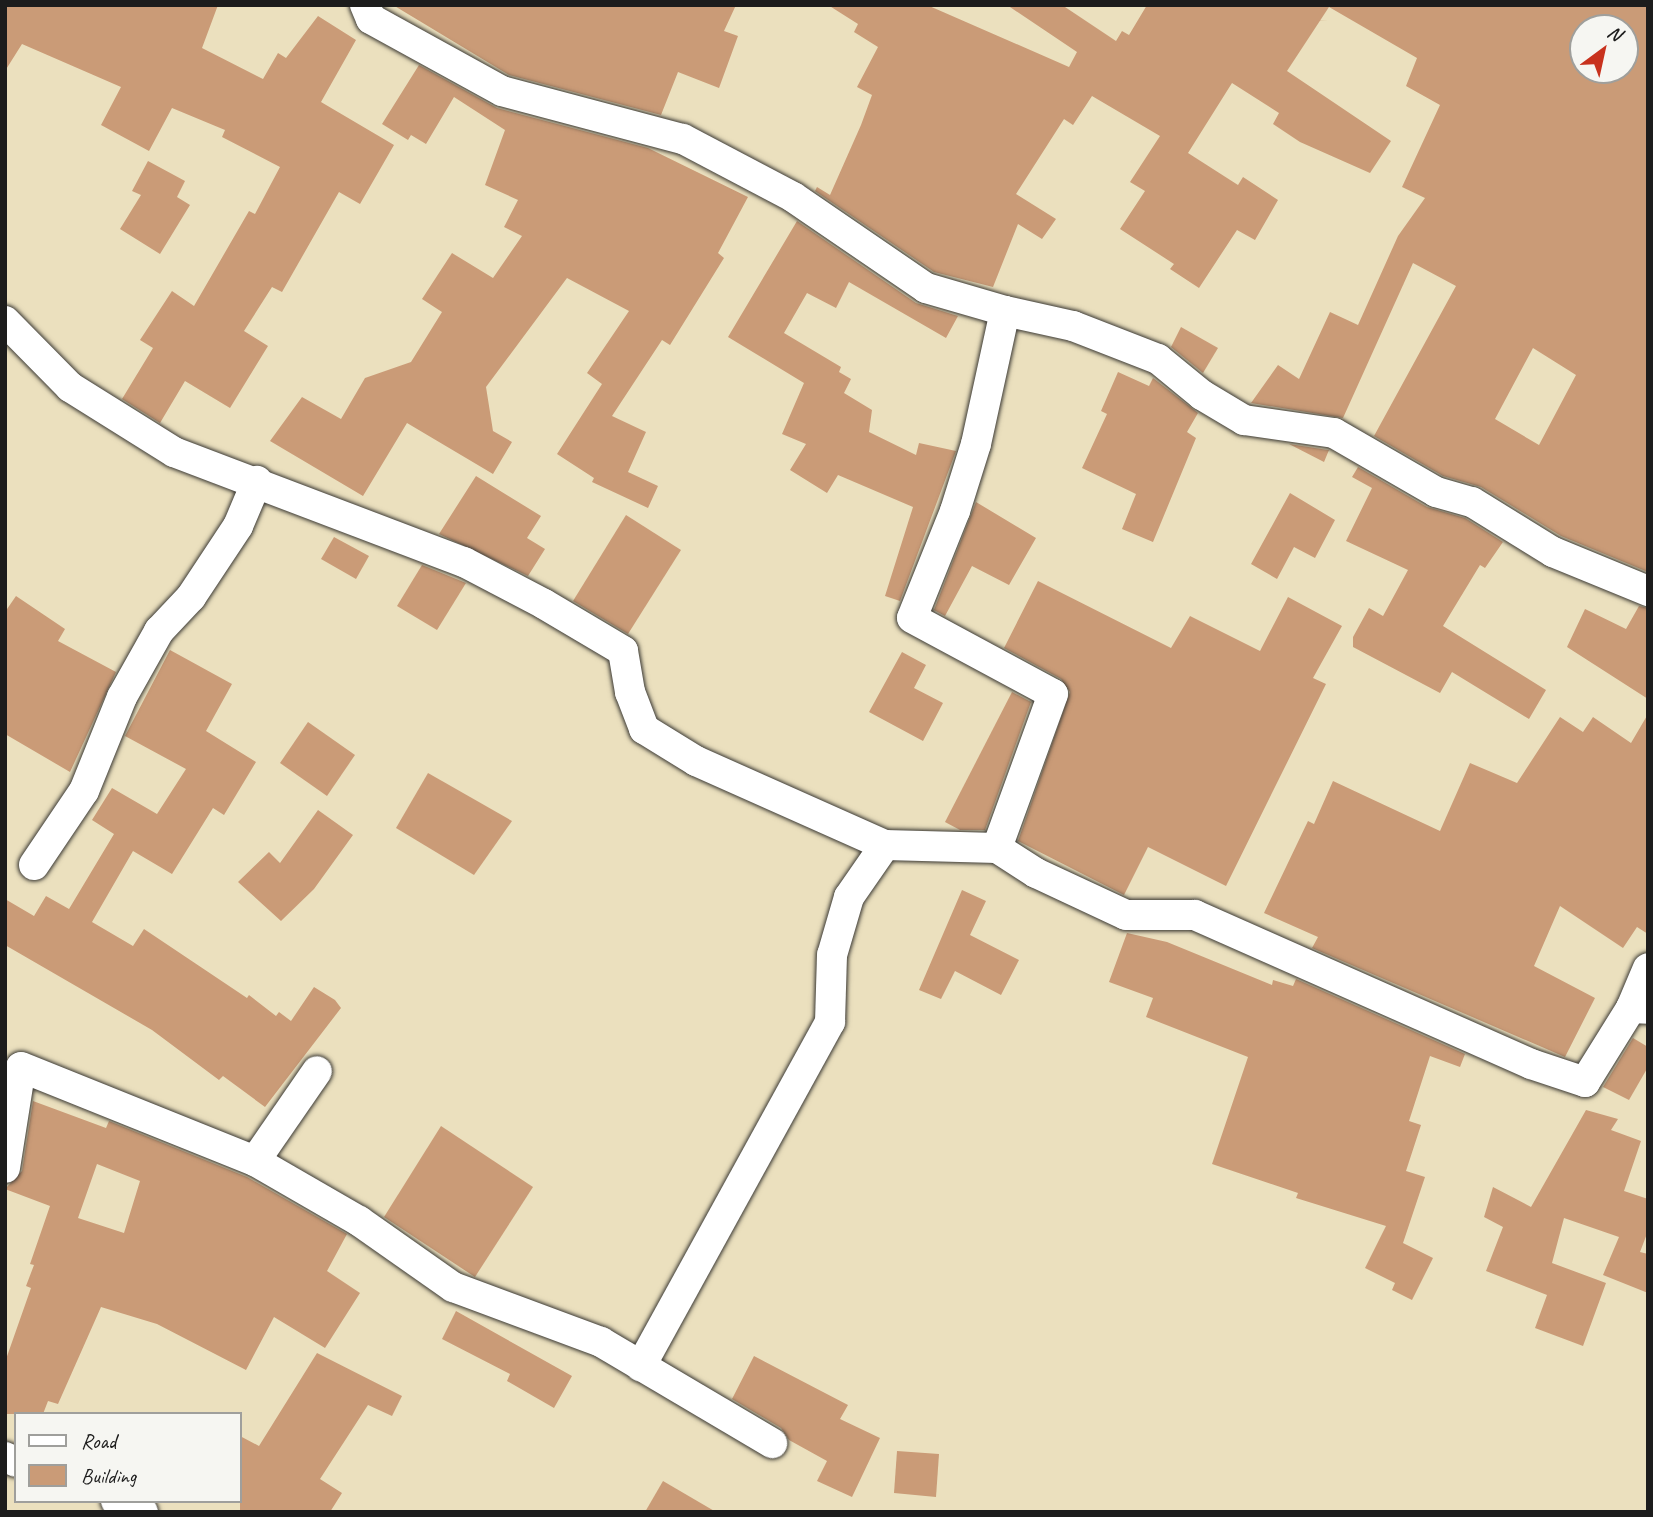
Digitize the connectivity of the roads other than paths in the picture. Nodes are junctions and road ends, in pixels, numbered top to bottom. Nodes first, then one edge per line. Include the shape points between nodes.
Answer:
1 (365, 5) edge
2 (1005, 311) junction
3 (5, 321) edge
4 (257, 481) junction
5 (1648, 591) edge
6 (885, 845) junction
7 (997, 848) junction
8 (34, 865) dead end
9 (1648, 968) edge
10 (1639, 1009) edge
11 (317, 1071) dead end
12 (255, 1161) junction
13 (5, 1168) edge
14 (640, 1366) junction
15 (772, 1443) dead end
16 (121, 1503) edge
17 (143, 1512) edge

1 - 2 street via 371,19 502,92 683,139 793,197 926,288
2 - 5 street via 1073,326 1158,359 1202,395 1244,420 1334,433 1436,492 1472,502 1553,552
2 - 7 street via 972,455 912,618 1053,694
3 - 4 street via 70,387 174,452
4 - 6 street via 464,562 544,604 623,651 629,692 644,729 696,761
4 - 8 street via 238,526 191,597 159,631 122,697 84,791
6 - 7 street
6 - 14 street via 849,897 832,955 830,1022
7 - 10 street via 1036,873 1126,915 1195,915 1531,1064 1585,1082
9 - 10 street
11 - 12 street
12 - 13 street via 21,1067
12 - 14 street via 359,1221 453,1287 601,1342
14 - 15 street
16 - 17 street

